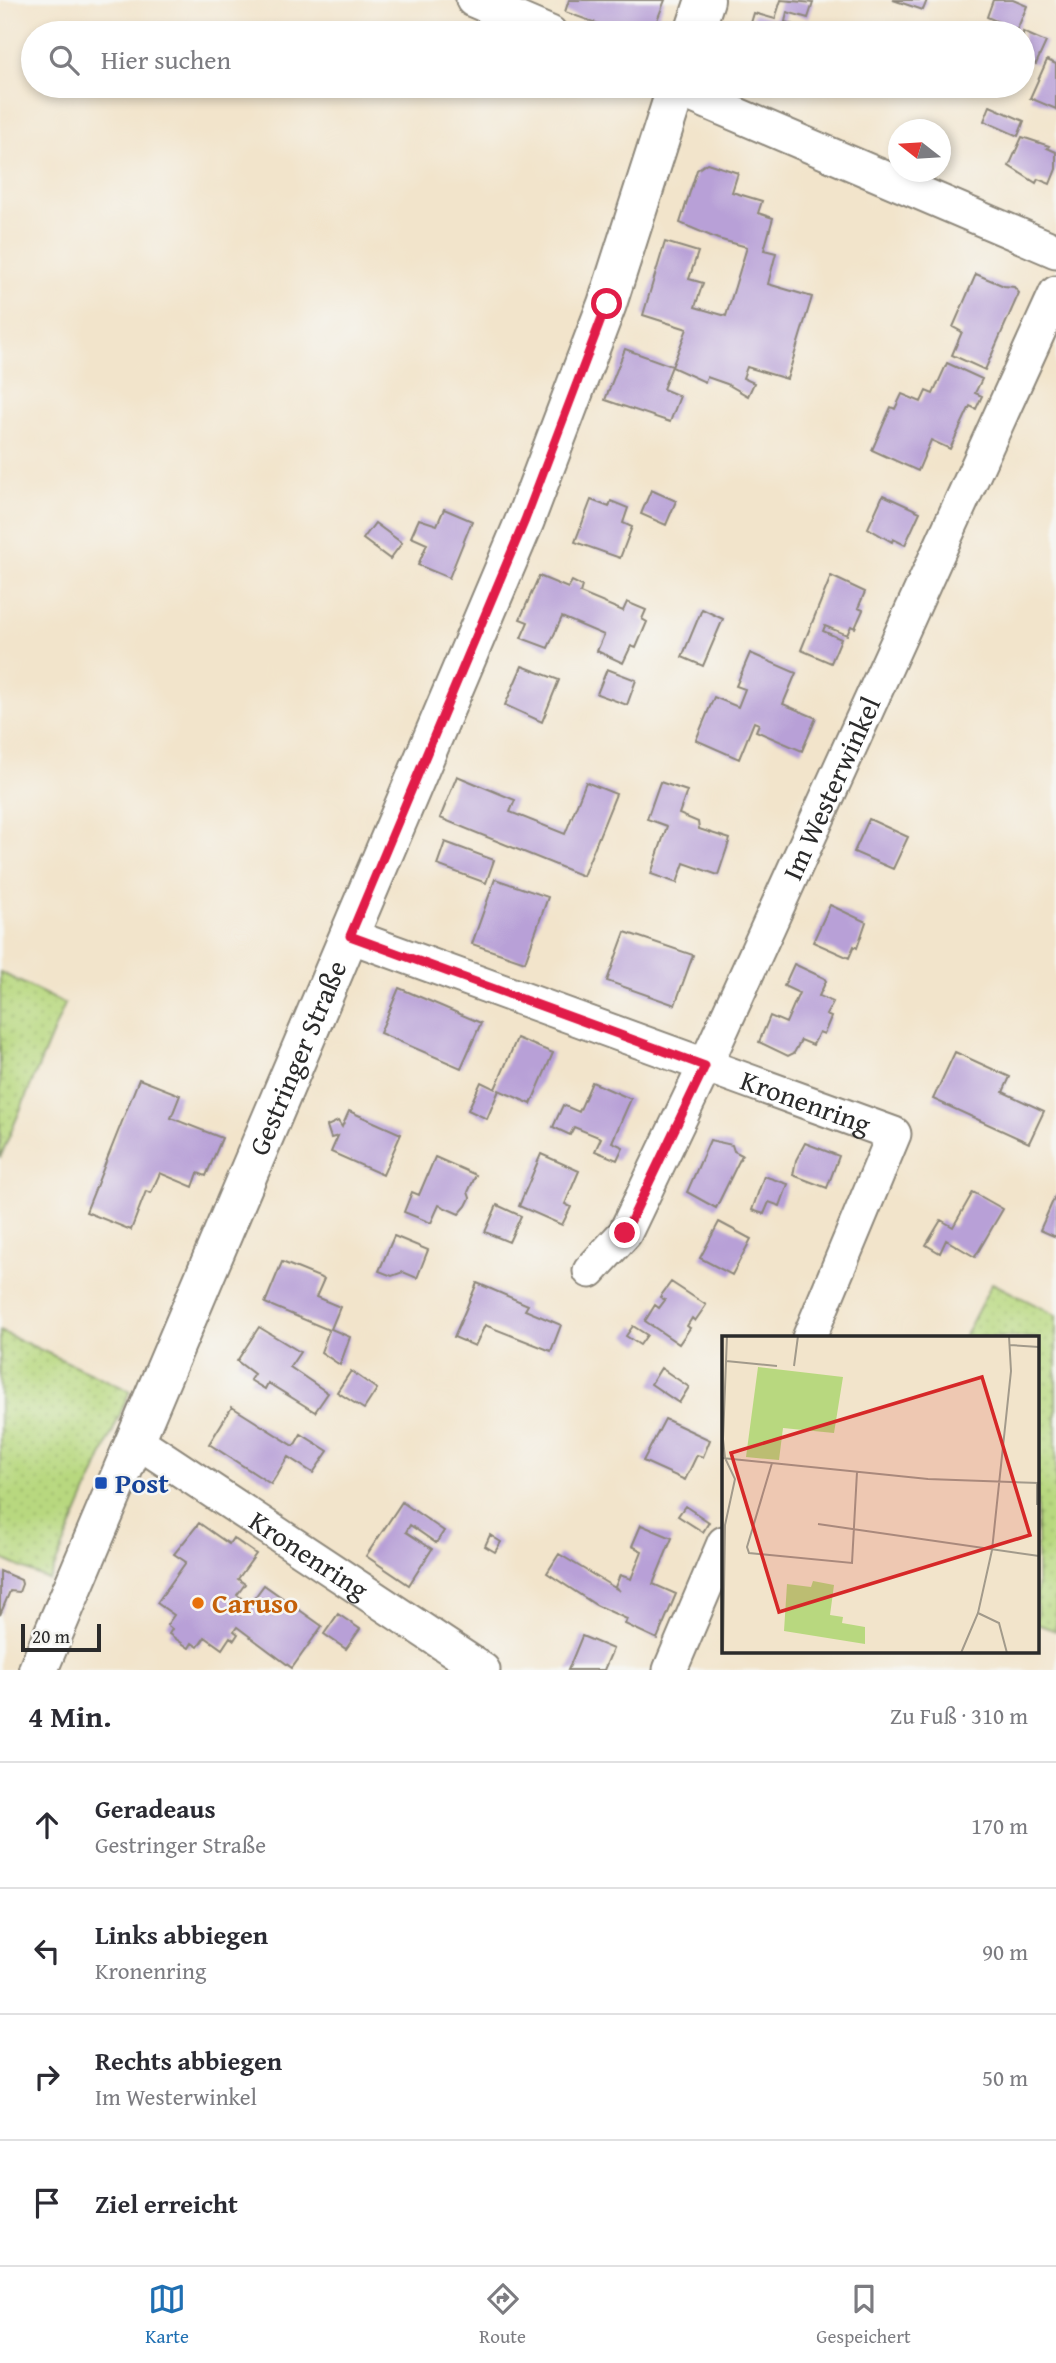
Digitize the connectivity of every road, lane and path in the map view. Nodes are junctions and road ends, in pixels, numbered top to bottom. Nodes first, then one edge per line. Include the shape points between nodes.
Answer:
1 (473, 0) edge
2 (705, 0) edge
3 (522, 21) edge
4 (698, 21) edge
5 (671, 98) edge
6 (700, 98) edge
7 (1056, 251) edge
8 (1056, 293) edge
9 (350, 936) junction
10 (705, 1066) junction
11 (590, 1270) dead end
12 (810, 1336) edge
13 (134, 1439) junction
14 (722, 1545) edge
15 (38, 1670) edge
16 (483, 1670) edge
17 (670, 1670) edge

1 - 3 street
2 - 4 main road
5 - 9 main road, Gestringer Straße via 607,304 525,520
6 - 7 street
8 - 10 street, Im Westerwinkel
9 - 10 street, Kronenring
9 - 13 main road, Gestringer Straße
10 - 11 street, Im Westerwinkel via 625,1233
10 - 12 street, Kronenring via 894,1134
13 - 15 main road, Gestringer Straße
13 - 16 street, Kronenring
14 - 17 street

